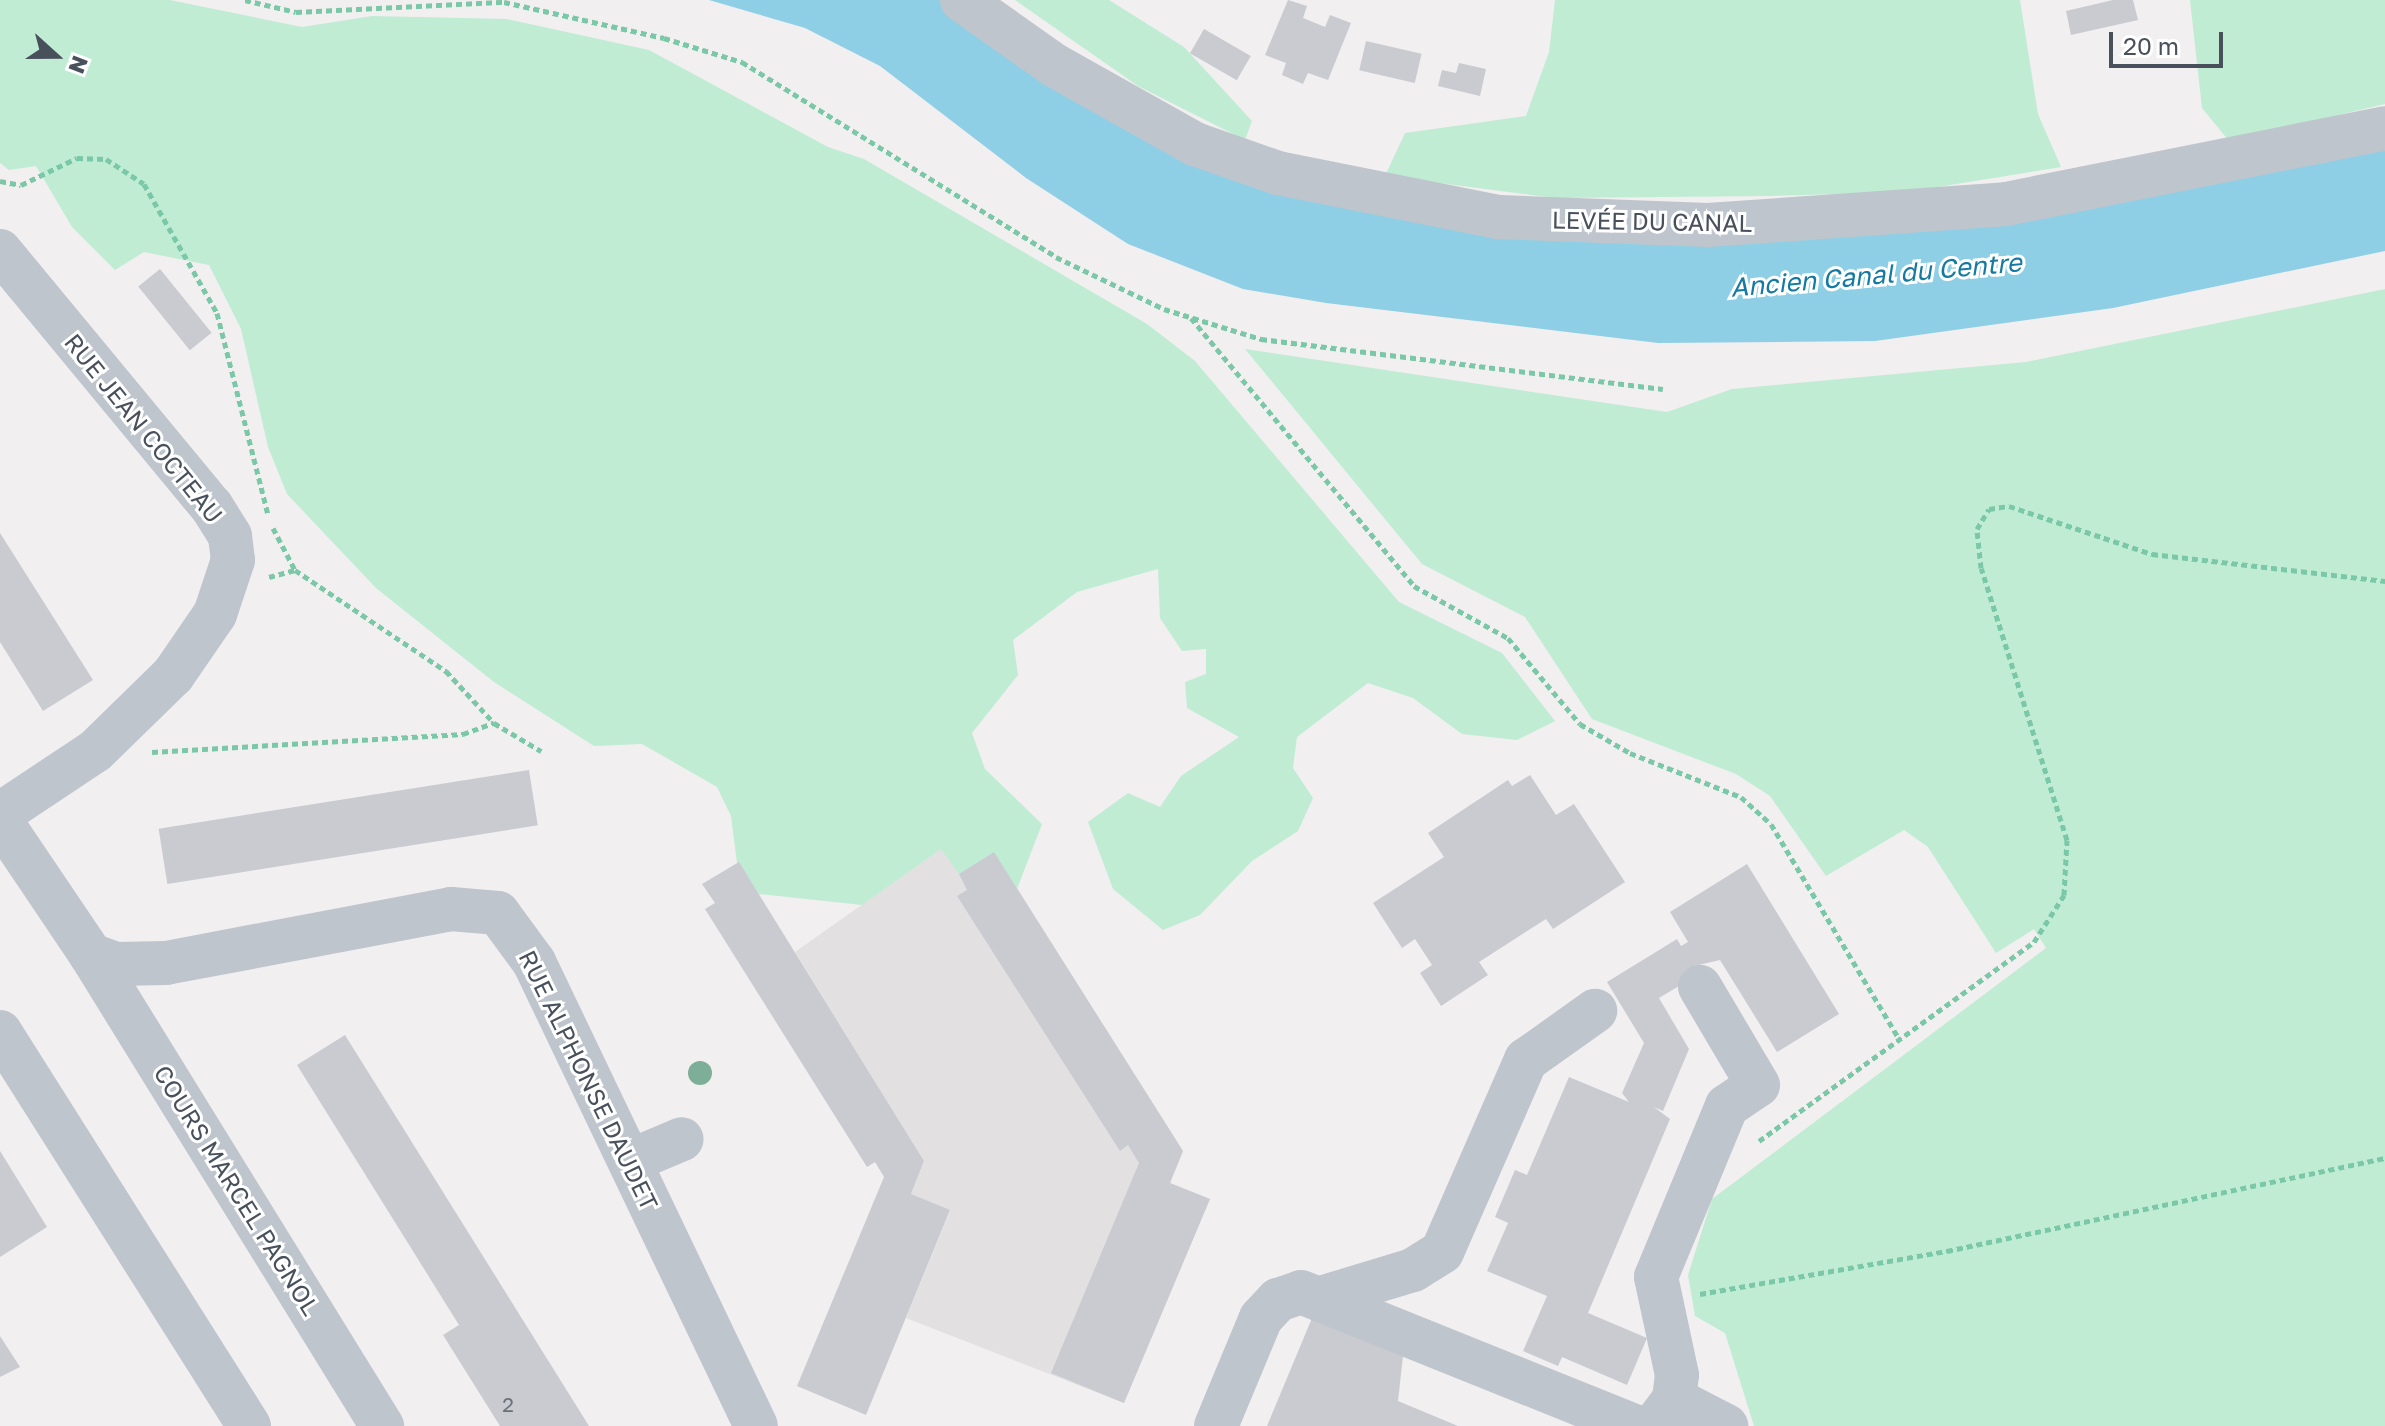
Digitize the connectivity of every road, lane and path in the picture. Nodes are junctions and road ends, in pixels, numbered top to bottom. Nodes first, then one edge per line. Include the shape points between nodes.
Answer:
1 (245, 0) edge
2 (962, 0) edge
3 (2385, 128) edge
4 (0, 181) edge
5 (0, 251) edge
6 (1191, 317) junction
7 (1663, 389) dead end
8 (2385, 581) edge
9 (494, 723) junction
10 (95, 751) junction
11 (541, 751) dead end
12 (0, 817) edge
13 (91, 955) junction
14 (1700, 987) dead end
15 (1595, 1011) dead end
16 (0, 1032) edge
17 (1899, 1039) junction
18 (682, 1139) dead end
19 (1745, 1151) dead end
20 (2385, 1158) edge
21 (630, 1161) junction
22 (1324, 1297) junction
23 (1661, 1302) junction
24 (1664, 1412) edge
25 (249, 1426) edge
26 (382, 1426) edge
27 (756, 1426) edge
28 (1216, 1426) edge
29 (1634, 1426) edge
30 (1726, 1426) edge

1 - 6 path via 296,12 504,2 742,62 1056,257
2 - 3 street, LEVÉE DU CANAL via 1054,65 1195,144 1361,191 1568,223 1708,225 2006,204
4 - 9 path via 21,185 77,158 106,159 144,184 217,313 256,482 295,570 446,671
5 - 10 street, RUE JEAN COCTEAU via 230,536 233,560 215,614 173,675
6 - 7 path via 1261,339
6 - 17 path via 1414,586 1508,638 1580,724 1630,753 1741,797 1771,824
8 - 17 path via 2152,554 2009,506 1989,509 1977,529 1981,568 2067,840 2069,869 2052,919 2034,942
9 - 10 path via 463,734 280,749
9 - 11 path
10 - 12 street, RUE JEAN COCTEAU
12 - 13 street
13 - 21 street, RUE ALPHONSE DAUDET via 139,966 451,909 498,913 534,962
13 - 26 street, COURS MARCEL PAGNOL
14 - 23 street via 1758,1085 1727,1106 1656,1277
15 - 22 street via 1526,1060 1442,1252 1413,1270
16 - 25 street
17 - 19 path
18 - 21 street
20 - 23 path via 1947,1251
21 - 27 street, RUE ALPHONSE DAUDET
22 - 28 street via 1301,1292 1278,1300 1261,1318
22 - 29 street
23 - 24 street via 1677,1375
24 - 30 street

